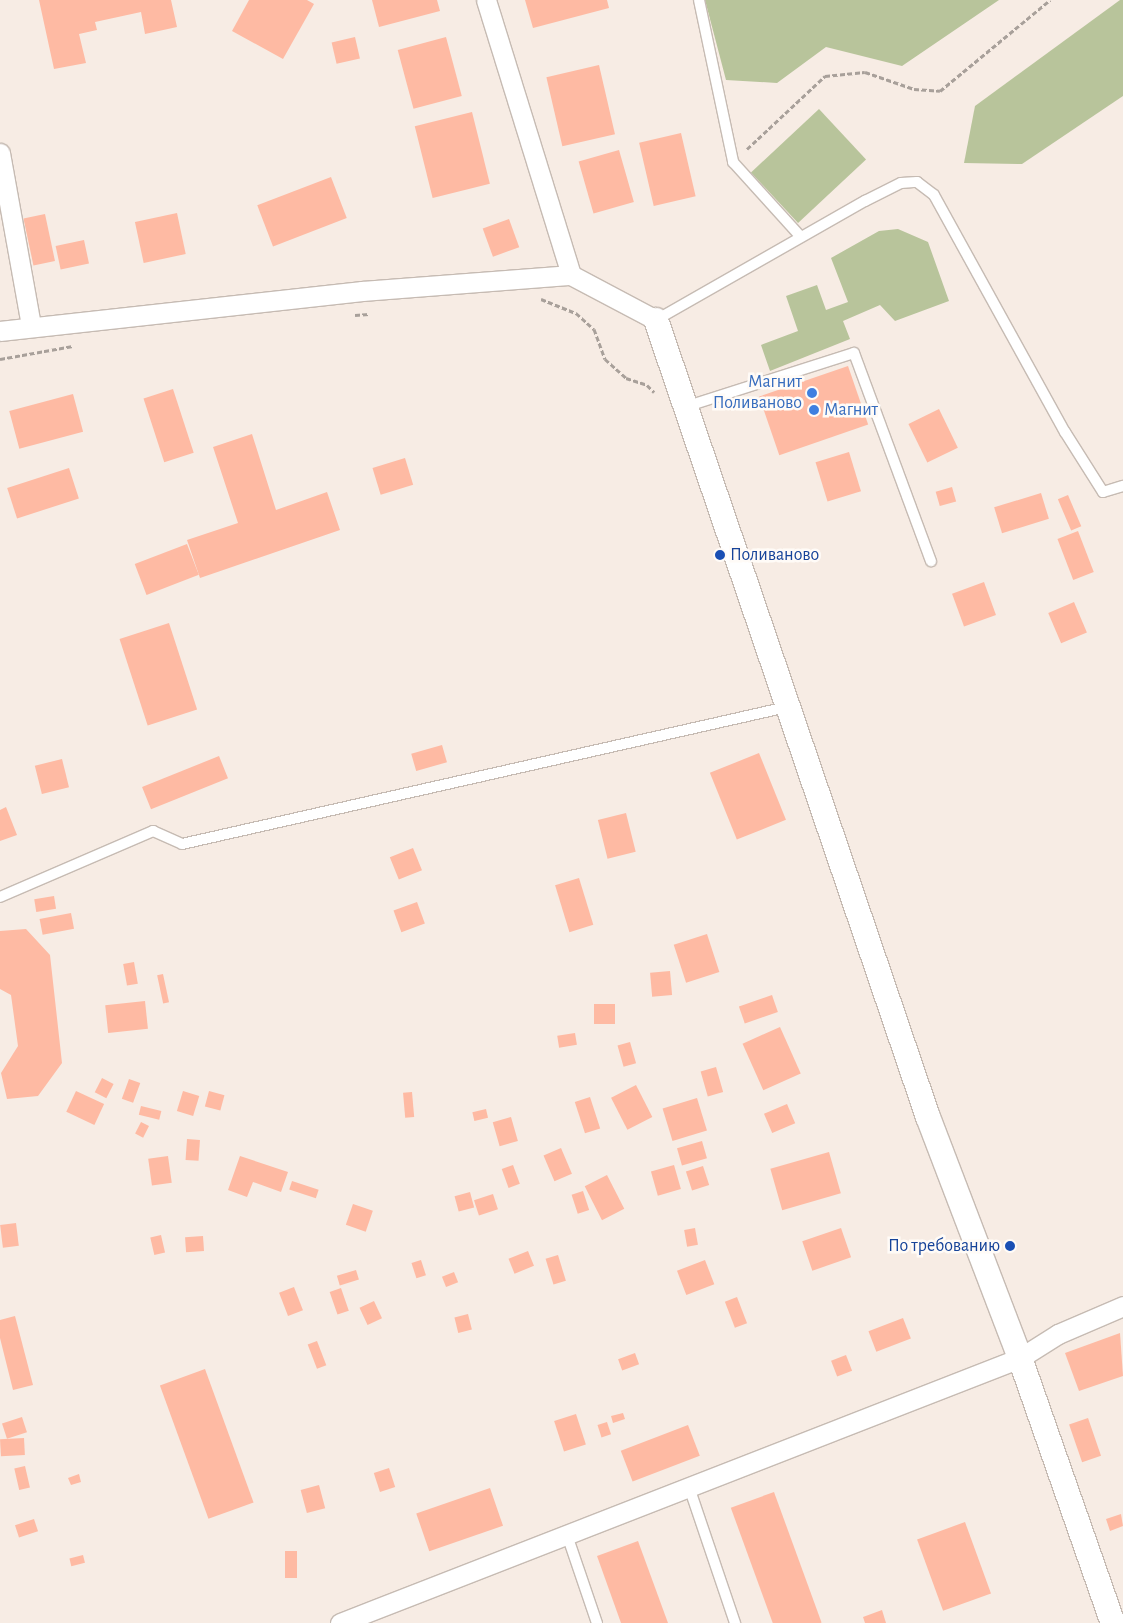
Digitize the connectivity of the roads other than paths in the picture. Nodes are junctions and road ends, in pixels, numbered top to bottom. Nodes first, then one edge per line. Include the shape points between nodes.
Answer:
1 (486, 0) edge
2 (700, 0) edge
3 (0, 153) edge
4 (801, 237) junction
5 (571, 275) junction
6 (656, 320) junction
7 (31, 326) junction
8 (0, 331) edge
9 (688, 406) junction
10 (1123, 486) edge
11 (931, 561) dead end
12 (787, 707) junction
13 (0, 897) edge
14 (1123, 1306) edge
15 (1020, 1358) junction
16 (689, 1487) junction
17 (567, 1535) junction
18 (340, 1623) edge
19 (597, 1623) edge
20 (734, 1623) edge
21 (1114, 1623) edge

1 - 5 street
2 - 4 lane via 733,162
3 - 7 street
4 - 6 lane
4 - 10 lane via 901,183 916,182 934,195 1065,432 1104,492
5 - 6 street
5 - 7 street via 362,291
6 - 9 street
7 - 8 street
9 - 11 lane via 854,353
9 - 12 street
12 - 13 lane via 182,844 153,831
12 - 15 street via 928,1117
14 - 15 street via 1058,1334
15 - 16 street
15 - 21 street
16 - 17 street
16 - 20 lane
17 - 18 street
17 - 19 lane

